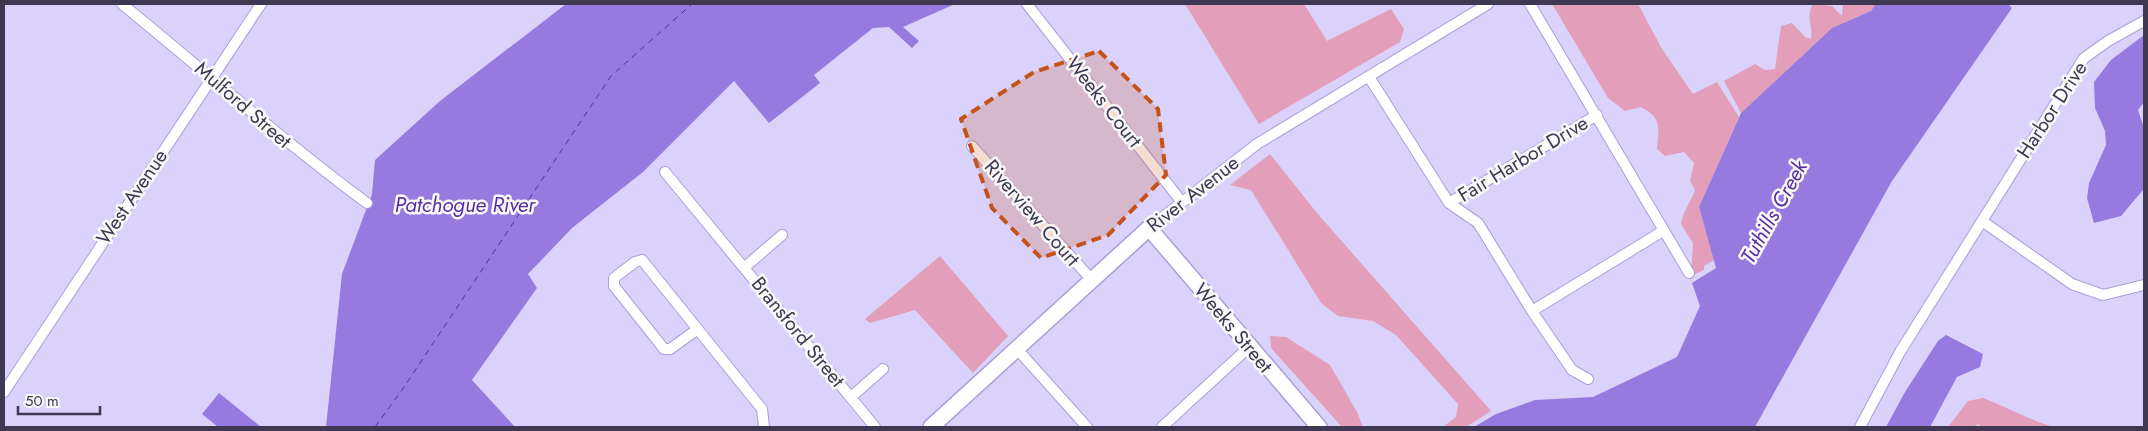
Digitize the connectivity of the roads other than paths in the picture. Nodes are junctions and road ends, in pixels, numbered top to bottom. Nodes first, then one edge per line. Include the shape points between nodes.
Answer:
1 (122, 4) edge
2 (261, 4) edge
3 (1027, 4) edge
4 (1488, 4) edge
5 (1530, 4) edge
6 (2144, 21) edge
7 (212, 77) junction
8 (1369, 77) junction
9 (1597, 115) junction
10 (972, 146) dead end
11 (666, 172) dead end
12 (1181, 201) junction
13 (366, 203) dead end
14 (1449, 203) junction
15 (1982, 221) junction
16 (1149, 228) junction
17 (1663, 231) junction
18 (782, 235) dead end
19 (745, 267) junction
20 (1689, 273) dead end
21 (1091, 280) junction
22 (2144, 285) edge
23 (1532, 312) junction
24 (698, 329) junction
25 (1249, 347) junction
26 (1016, 349) junction
27 (883, 369) dead end
28 (1588, 379) dead end
29 (4, 392) edge
30 (851, 397) junction
31 (764, 427) edge
32 (875, 427) edge
33 (931, 427) edge
34 (1087, 427) edge
35 (1162, 427) edge
36 (1319, 427) edge
37 (1860, 427) edge

1 - 7 street, Mulford Street
2 - 7 street, West Avenue
3 - 12 street, Weeks Court
4 - 8 street, River Avenue
5 - 9 street, Fair Harbor Drive
6 - 15 street, Harbor Drive via 2084,58
7 - 13 street, Mulford Street via 294,148
7 - 29 street, West Avenue
8 - 12 street, River Avenue via 1257,144
8 - 14 street, Fair Harbor Drive
9 - 14 street, Fair Harbor Drive
9 - 17 street, Fair Harbor Drive
10 - 21 street, Riverview Court
11 - 19 street, Bransford Street
12 - 16 street, River Avenue
14 - 23 street, Fair Harbor Drive via 1478,223
15 - 22 street via 2072,284 2087,290 2102,295
15 - 37 street, Harbor Drive via 1900,352
16 - 21 main road, River Avenue
16 - 25 main road, Weeks Street
17 - 20 street, Fair Harbor Drive
17 - 23 street
18 - 19 street
19 - 30 street, Bransford Street
21 - 26 main road, River Avenue
23 - 28 street, Fair Harbor Drive via 1572,370
24 - 24 street via 642,260 614,278 614,286 664,349 670,349
24 - 31 street via 762,409
25 - 35 street
25 - 36 main road, Weeks Street
26 - 33 main road, River Avenue
26 - 34 street
27 - 30 street
30 - 32 street, Bransford Street

